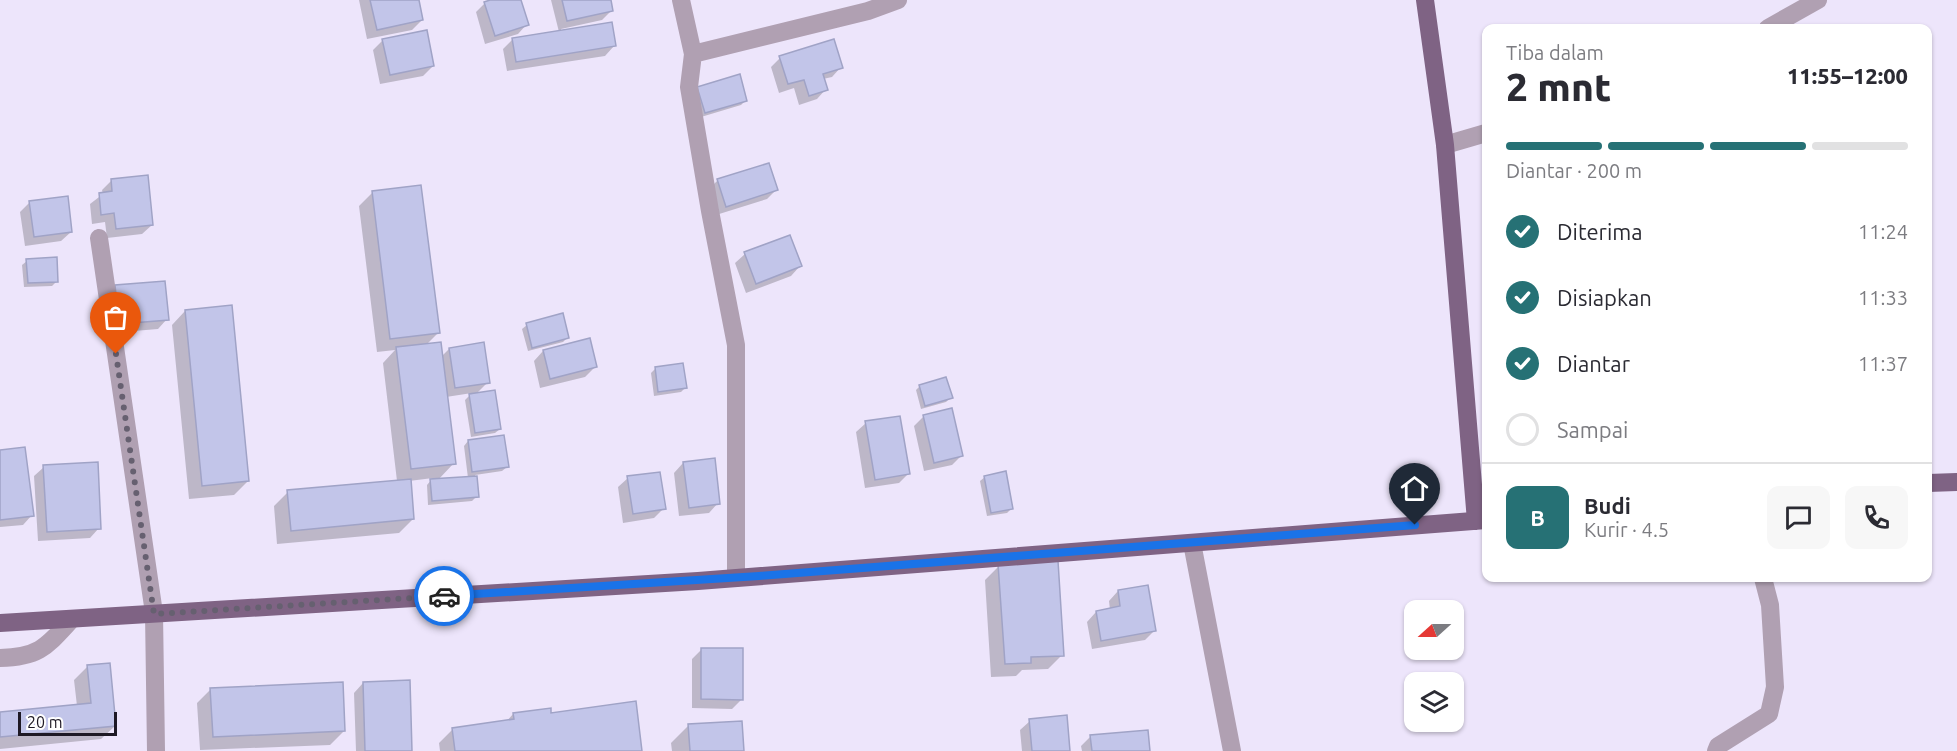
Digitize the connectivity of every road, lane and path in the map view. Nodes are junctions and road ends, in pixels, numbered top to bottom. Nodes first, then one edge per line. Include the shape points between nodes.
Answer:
1 (681, 0) edge
2 (898, 0) edge
3 (1425, 0) edge
4 (1818, 0) edge
5 (1775, 24) edge
6 (693, 54) junction
7 (1482, 134) edge
8 (1445, 145) junction
9 (99, 238) dead end
10 (1957, 482) edge
11 (1932, 483) edge
12 (1481, 520) edge
13 (1192, 543) junction
14 (736, 578) junction
15 (1764, 582) edge
16 (154, 614) junction
17 (72, 619) junction
18 (0, 623) edge
19 (0, 658) edge
20 (156, 751) edge
21 (1232, 751) edge
22 (1716, 751) edge

1 - 6 street
2 - 6 street
3 - 8 main road
4 - 5 street
6 - 14 street via 689,87 736,345
7 - 8 street
8 - 12 main road
9 - 16 street
10 - 11 main road
12 - 13 main road
13 - 14 main road
13 - 21 street
14 - 16 main road
15 - 22 street via 1770,605 1775,687 1769,714
16 - 17 main road
16 - 20 street
17 - 18 main road
17 - 19 street via 39,652

